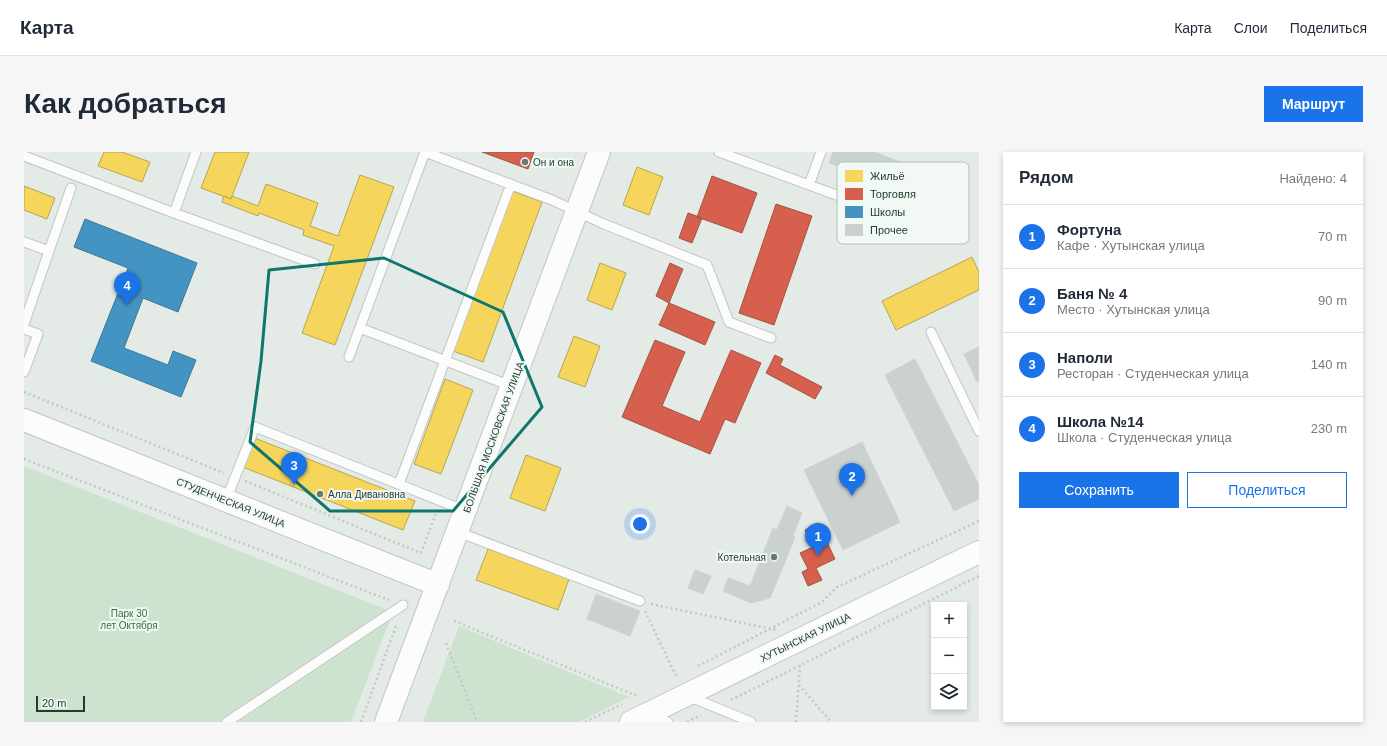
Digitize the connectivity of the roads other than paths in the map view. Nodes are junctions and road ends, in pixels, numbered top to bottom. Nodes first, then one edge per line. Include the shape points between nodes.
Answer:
1 (196, 152) edge
2 (599, 152) edge
3 (718, 152) edge
4 (821, 152) edge
5 (24, 156) edge
6 (510, 184) junction
7 (809, 185) junction
8 (71, 188) dead end
9 (837, 195) edge
10 (577, 212) junction
11 (174, 213) junction
12 (24, 242) edge
13 (49, 251) junction
14 (315, 264) dead end
15 (24, 324) edge
16 (360, 328) junction
17 (24, 329) edge
18 (931, 332) dead end
19 (772, 338) dead end
20 (349, 357) dead end
21 (444, 361) junction
22 (24, 372) edge
23 (512, 387) junction
24 (24, 420) edge
25 (979, 431) edge
26 (399, 484) junction
27 (226, 500) junction
28 (466, 511) junction
29 (458, 532) junction
30 (979, 552) edge
31 (438, 585) junction
32 (640, 602) road end
33 (404, 605) road end
34 (682, 686) junction
35 (635, 709) edge
36 (227, 722) edge
37 (386, 722) edge
38 (668, 722) edge
39 (751, 722) edge

1 - 11 lane
2 - 10 street, БОЛЬШАЯ МОСКОВСКАЯ УЛИЦА
3 - 7 lane
4 - 7 lane
5 - 11 lane
6 - 10 lane
6 - 16 lane via 425,152
6 - 21 lane
7 - 9 lane
8 - 13 lane
10 - 19 lane via 706,265 729,322
10 - 23 street, БОЛЬШАЯ МОСКОВСКАЯ УЛИЦА
11 - 14 lane
12 - 13 lane
13 - 15 lane
16 - 20 lane
16 - 21 lane
17 - 22 lane via 38,334
18 - 25 lane
21 - 23 lane
21 - 26 lane
23 - 28 street, БОЛЬШАЯ МОСКОВСКАЯ УЛИЦА
24 - 27 street, СТУДЕНЧЕСКАЯ УЛИЦА
26 - 27 lane via 255,427
26 - 28 lane
27 - 31 street, СТУДЕНЧЕСКАЯ УЛИЦА
28 - 29 street, БОЛЬШАЯ МОСКОВСКАЯ УЛИЦА
29 - 31 street, БОЛЬШАЯ МОСКОВСКАЯ УЛИЦА
29 - 32 lane
30 - 34 street, ХУТЫНСКАЯ УЛИЦА via 802,638
31 - 37 street, БОЛЬШАЯ МОСКОВСКАЯ УЛИЦА
33 - 36 lane
34 - 35 street, ХУТЫНСКАЯ УЛИЦА
34 - 39 lane via 716,708
35 - 38 lane

